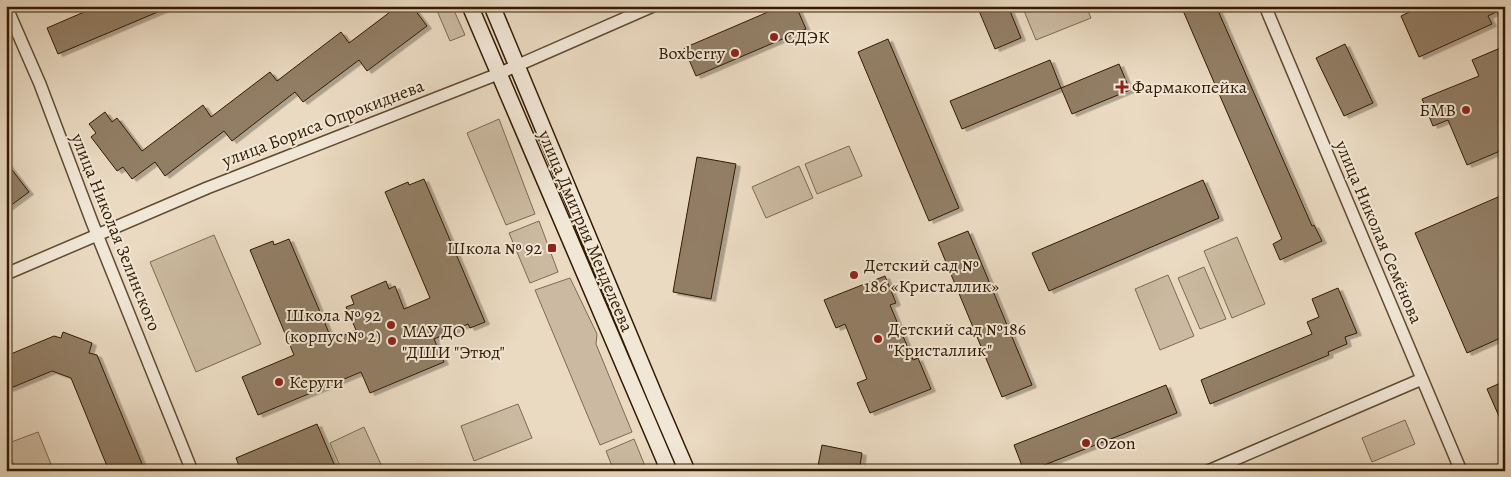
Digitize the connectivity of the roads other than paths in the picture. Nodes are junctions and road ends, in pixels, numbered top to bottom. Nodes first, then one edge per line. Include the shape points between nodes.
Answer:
1 (6, 6) edge
2 (470, 6) edge
3 (492, 6) edge
4 (653, 6) edge
5 (1265, 6) edge
6 (517, 65) junction
7 (498, 74) junction
8 (98, 236) junction
9 (6, 274) edge
10 (1422, 379) junction
11 (192, 471) edge
12 (669, 471) edge
13 (687, 471) edge
14 (1208, 471) edge
15 (1461, 471) edge

1 - 8 street, улица Николая Зелинского via 40,84
2 - 7 street, улица Дмитрия Менделеева
3 - 6 street, улица Дмитрия Менделеева
4 - 6 street, улица Бориса Опрокиднева
5 - 10 street, улица Николая Семёнова
6 - 7 street, улица Бориса Опрокиднева
6 - 13 street, улица Дмитрия Менделеева
7 - 8 street, улица Бориса Опрокиднева via 207,188
7 - 12 street, улица Дмитрия Менделеева
8 - 9 street, улица Бориса Опрокиднева
8 - 11 street, улица Николая Зелинского
10 - 14 street
10 - 15 street, улица Николая Семёнова

